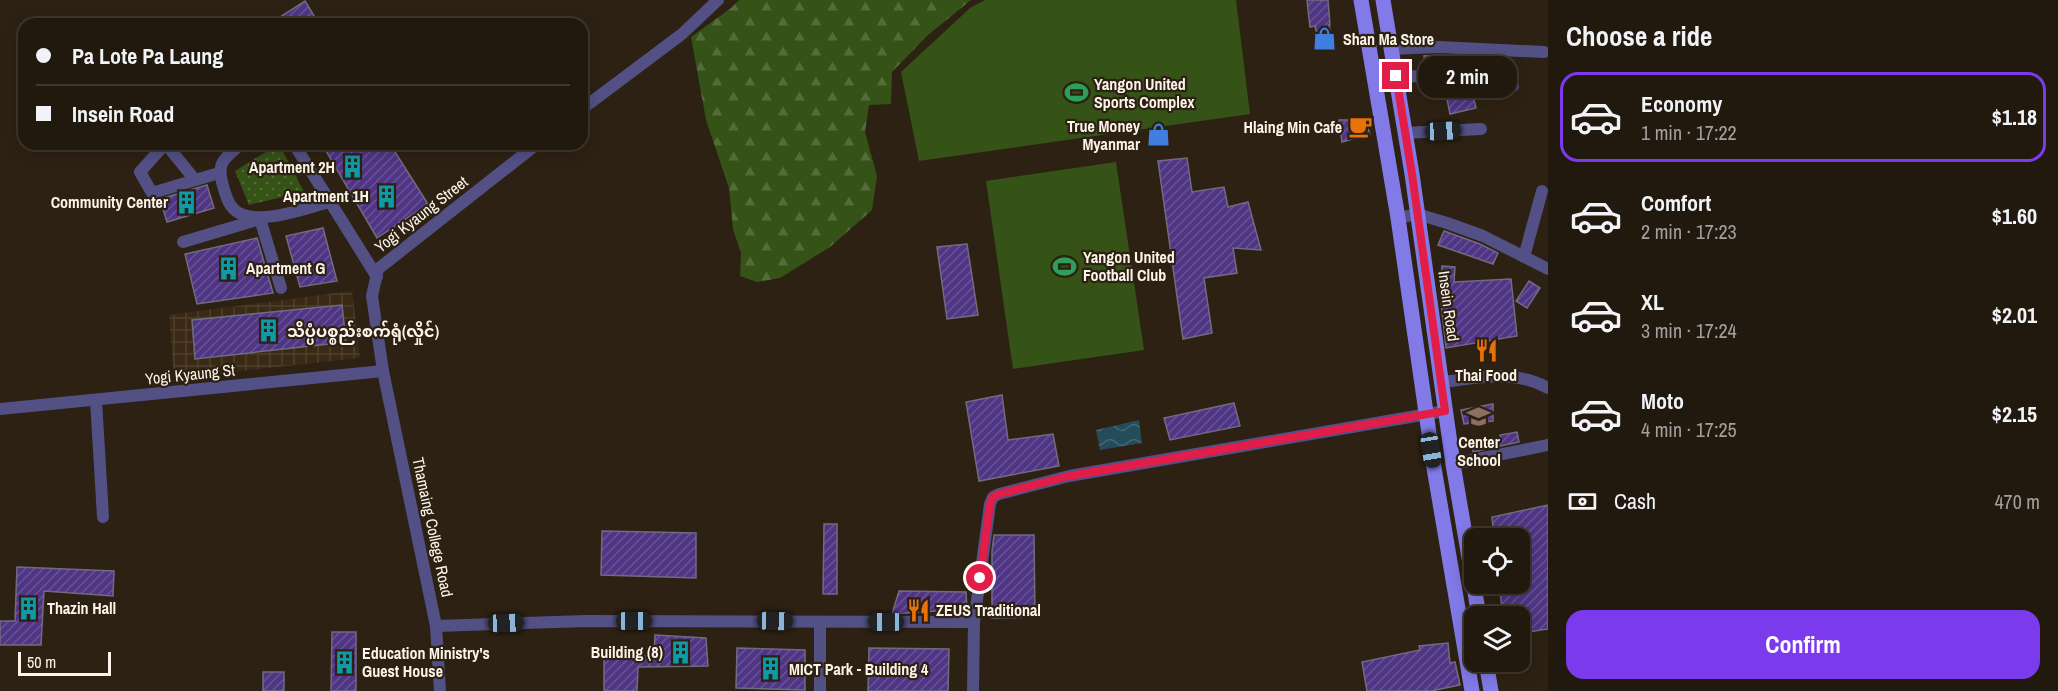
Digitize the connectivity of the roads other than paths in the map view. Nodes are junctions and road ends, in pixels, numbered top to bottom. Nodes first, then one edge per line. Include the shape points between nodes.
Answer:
1 (718, 0) edge
2 (1361, 0) edge
3 (1383, 0) edge
4 (1544, 52) dead end
5 (1391, 53) junction
6 (1372, 61) junction
7 (1396, 76) junction
8 (1513, 86) dead end
9 (588, 104) edge
10 (1401, 106) junction
11 (1380, 111) junction
12 (1481, 129) dead end
13 (1406, 133) junction
14 (160, 150) edge
15 (171, 150) edge
16 (234, 150) edge
17 (298, 150) edge
18 (529, 150) edge
19 (219, 173) junction
20 (195, 180) junction
21 (1542, 191) dead end
22 (330, 201) junction
23 (1418, 214) junction
24 (1398, 218) junction
25 (260, 219) junction
26 (183, 242) dead end
27 (1524, 257) junction
28 (1548, 269) edge
29 (377, 277) junction
30 (281, 288) dead end
31 (1436, 342) junction
32 (1416, 346) junction
33 (383, 371) junction
34 (1442, 382) junction
35 (1548, 388) edge
36 (96, 400) junction
37 (0, 409) edge
38 (1445, 411) junction
39 (1426, 414) junction
40 (1548, 446) edge
41 (1453, 464) junction
42 (103, 517) dead end
43 (1477, 606) edge
44 (820, 622) junction
45 (974, 622) junction
46 (436, 626) junction
47 (1488, 672) edge
48 (1491, 688) edge
49 (1472, 690) edge
50 (440, 691) edge
51 (820, 691) edge
52 (973, 691) edge

1 - 9 street via 682,34
2 - 6 main road
3 - 5 main road, Insein Road
4 - 5 street via 1439,47
5 - 6 main road
5 - 7 main road, Insein Road
6 - 11 main road
7 - 8 street via 1500,78
7 - 10 main road, Insein Road
10 - 11 main road
10 - 13 main road, Insein Road
11 - 24 main road
12 - 13 street
13 - 23 main road, Insein Road
14 - 20 street via 140,172 152,193
15 - 20 street
16 - 19 street via 224,158
17 - 22 street
18 - 29 street, Yogi Kyaung Street via 392,257 378,269
19 - 20 street
19 - 25 street via 227,201 238,213
21 - 27 street
22 - 25 street
22 - 29 street
23 - 24 street
23 - 27 street via 1483,236
23 - 31 main road, Insein Road
24 - 32 main road
25 - 26 street
25 - 30 street
27 - 28 street
29 - 33 street, Yogi Kyaung Street via 372,296
31 - 32 main road
31 - 34 main road, Insein Road
32 - 39 main road
33 - 36 street, Yogi Kyaung St
33 - 46 street, Thamaing College Road
34 - 35 street via 1511,376
34 - 38 main road, Insein Road
36 - 37 street, Yogi Kyaung St
36 - 42 street
38 - 39 street
38 - 41 main road, Insein Road
39 - 45 street via 1069,476 999,494 990,504
39 - 49 main road
40 - 41 street
41 - 43 main road, Insein Road
44 - 45 street
44 - 46 street via 598,621
44 - 51 street
45 - 52 street
46 - 50 street, Thamaing College Road
47 - 48 main road
48 - 49 street

